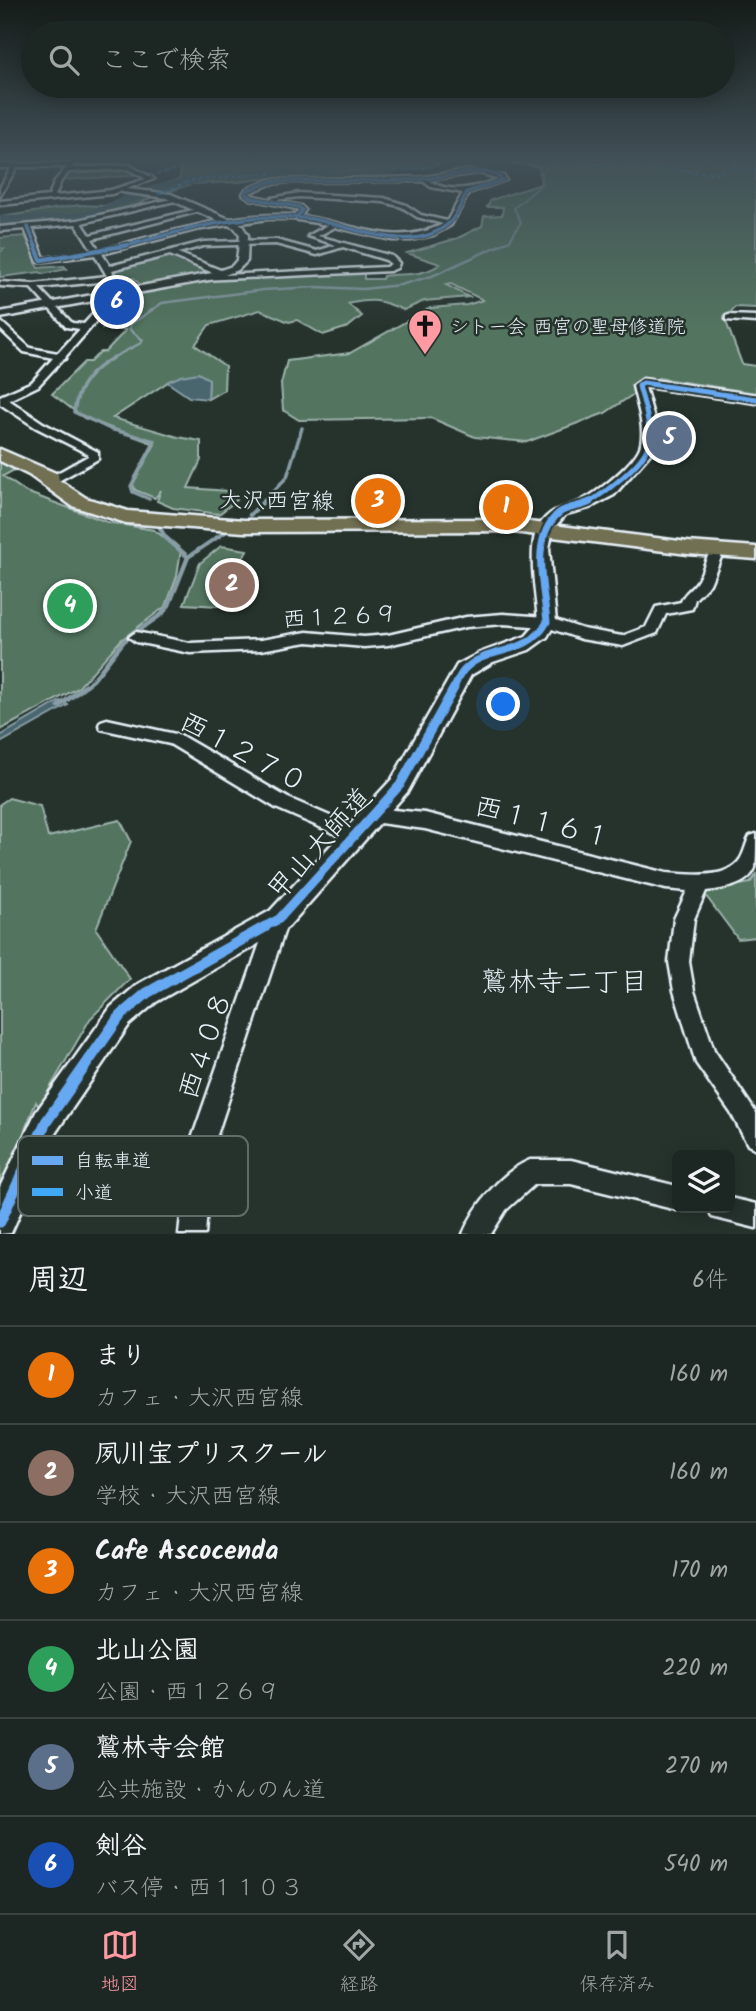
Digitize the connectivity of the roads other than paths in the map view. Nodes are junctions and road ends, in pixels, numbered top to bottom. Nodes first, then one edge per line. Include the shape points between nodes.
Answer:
1 (107, 216) edge
2 (178, 216) edge
3 (215, 216) edge
4 (418, 216) edge
5 (454, 216) edge
6 (297, 217) joint
7 (226, 220) junction
8 (78, 222) junction
9 (336, 224) junction
10 (449, 224) junction
11 (28, 227) junction
12 (0, 229) edge
13 (87, 238) junction
14 (244, 243) junction
15 (340, 246) junction
16 (170, 252) junction
17 (96, 253) junction
18 (108, 269) junction
19 (222, 273) junction
20 (111, 278) junction
21 (197, 279) junction
22 (0, 284) edge
23 (33, 286) junction
24 (112, 293) junction
25 (48, 305) junction
26 (0, 315) edge
27 (729, 318) dead end
28 (756, 319) edge
29 (0, 324) edge
30 (88, 327) junction
31 (62, 357) junction
32 (0, 399) edge
33 (756, 399) edge
34 (0, 454) edge
35 (47, 478) junction
36 (545, 528) junction
37 (718, 550) junction
38 (756, 553) edge
39 (547, 622) junction
40 (136, 637) dead end
41 (107, 725) dead end
42 (372, 815) junction
43 (354, 834) junction
44 (756, 842) edge
45 (700, 883) junction
46 (279, 919) junction
47 (40, 1136) edge
48 (205, 1136) edge
49 (756, 1137) edge
50 (18, 1183) edge
51 (672, 1197) edge
52 (735, 1211) edge
53 (194, 1216) edge
54 (756, 1216) edge
55 (0, 1222) edge
56 (192, 1234) edge
57 (476, 1234) edge

1 - 8 street
2 - 13 street
3 - 7 street
4 - 10 street
5 - 10 street
6 - 7 street
6 - 9 street
7 - 14 street via 242,229
7 - 17 street
8 - 11 street
8 - 13 street
9 - 10 street via 394,238 429,233
9 - 15 street via 312,236
11 - 12 street
11 - 17 street via 41,260
13 - 17 street
14 - 15 street via 276,242 317,253
14 - 16 street via 197,245
14 - 19 street via 242,261
15 - 21 street via 389,258 394,266
16 - 18 street
16 - 19 street
17 - 18 street
18 - 20 street
19 - 21 street
20 - 23 street
20 - 24 street
21 - 24 street
22 - 23 street
23 - 25 street
24 - 25 street
24 - 30 street via 107,307
25 - 26 street
25 - 30 street via 69,325
27 - 28 street
29 - 31 street via 27,350
30 - 31 street
31 - 32 street via 32,387
32 - 35 street via 93,452 94,457
33 - 36 street via 643,383 639,386 649,426 648,448 609,492 561,511
34 - 35 main road, 大沢西宮線
35 - 36 main road, 大沢西宮線 via 79,502 107,513 173,520 244,526
36 - 37 main road, 大沢西宮線
36 - 39 street via 541,548
37 - 38 main road, 大沢西宮線
37 - 39 street, 西１２６９ via 687,606 661,610 646,634 622,642
39 - 40 street, 西１２６９ via 466,622 364,642 307,637 261,645 190,648
39 - 42 street, 甲山大師道 via 531,642 477,659 464,670 400,785
41 - 43 street, 西１２７０ via 174,739 282,803
42 - 43 street, 甲山大師道
42 - 45 street, 西１１６１ via 425,821 666,881
43 - 46 street, 甲山大師道
44 - 45 street via 750,863 734,879
45 - 49 street via 684,919 679,962 684,991 704,1055
46 - 47 street, 甲山大師道 via 147,993 120,1016
46 - 48 street, 西４０８
50 - 55 street, 甲山大師道
51 - 57 street via 571,1172 530,1172 497,1200
52 - 54 street
53 - 56 street, 西４０８

